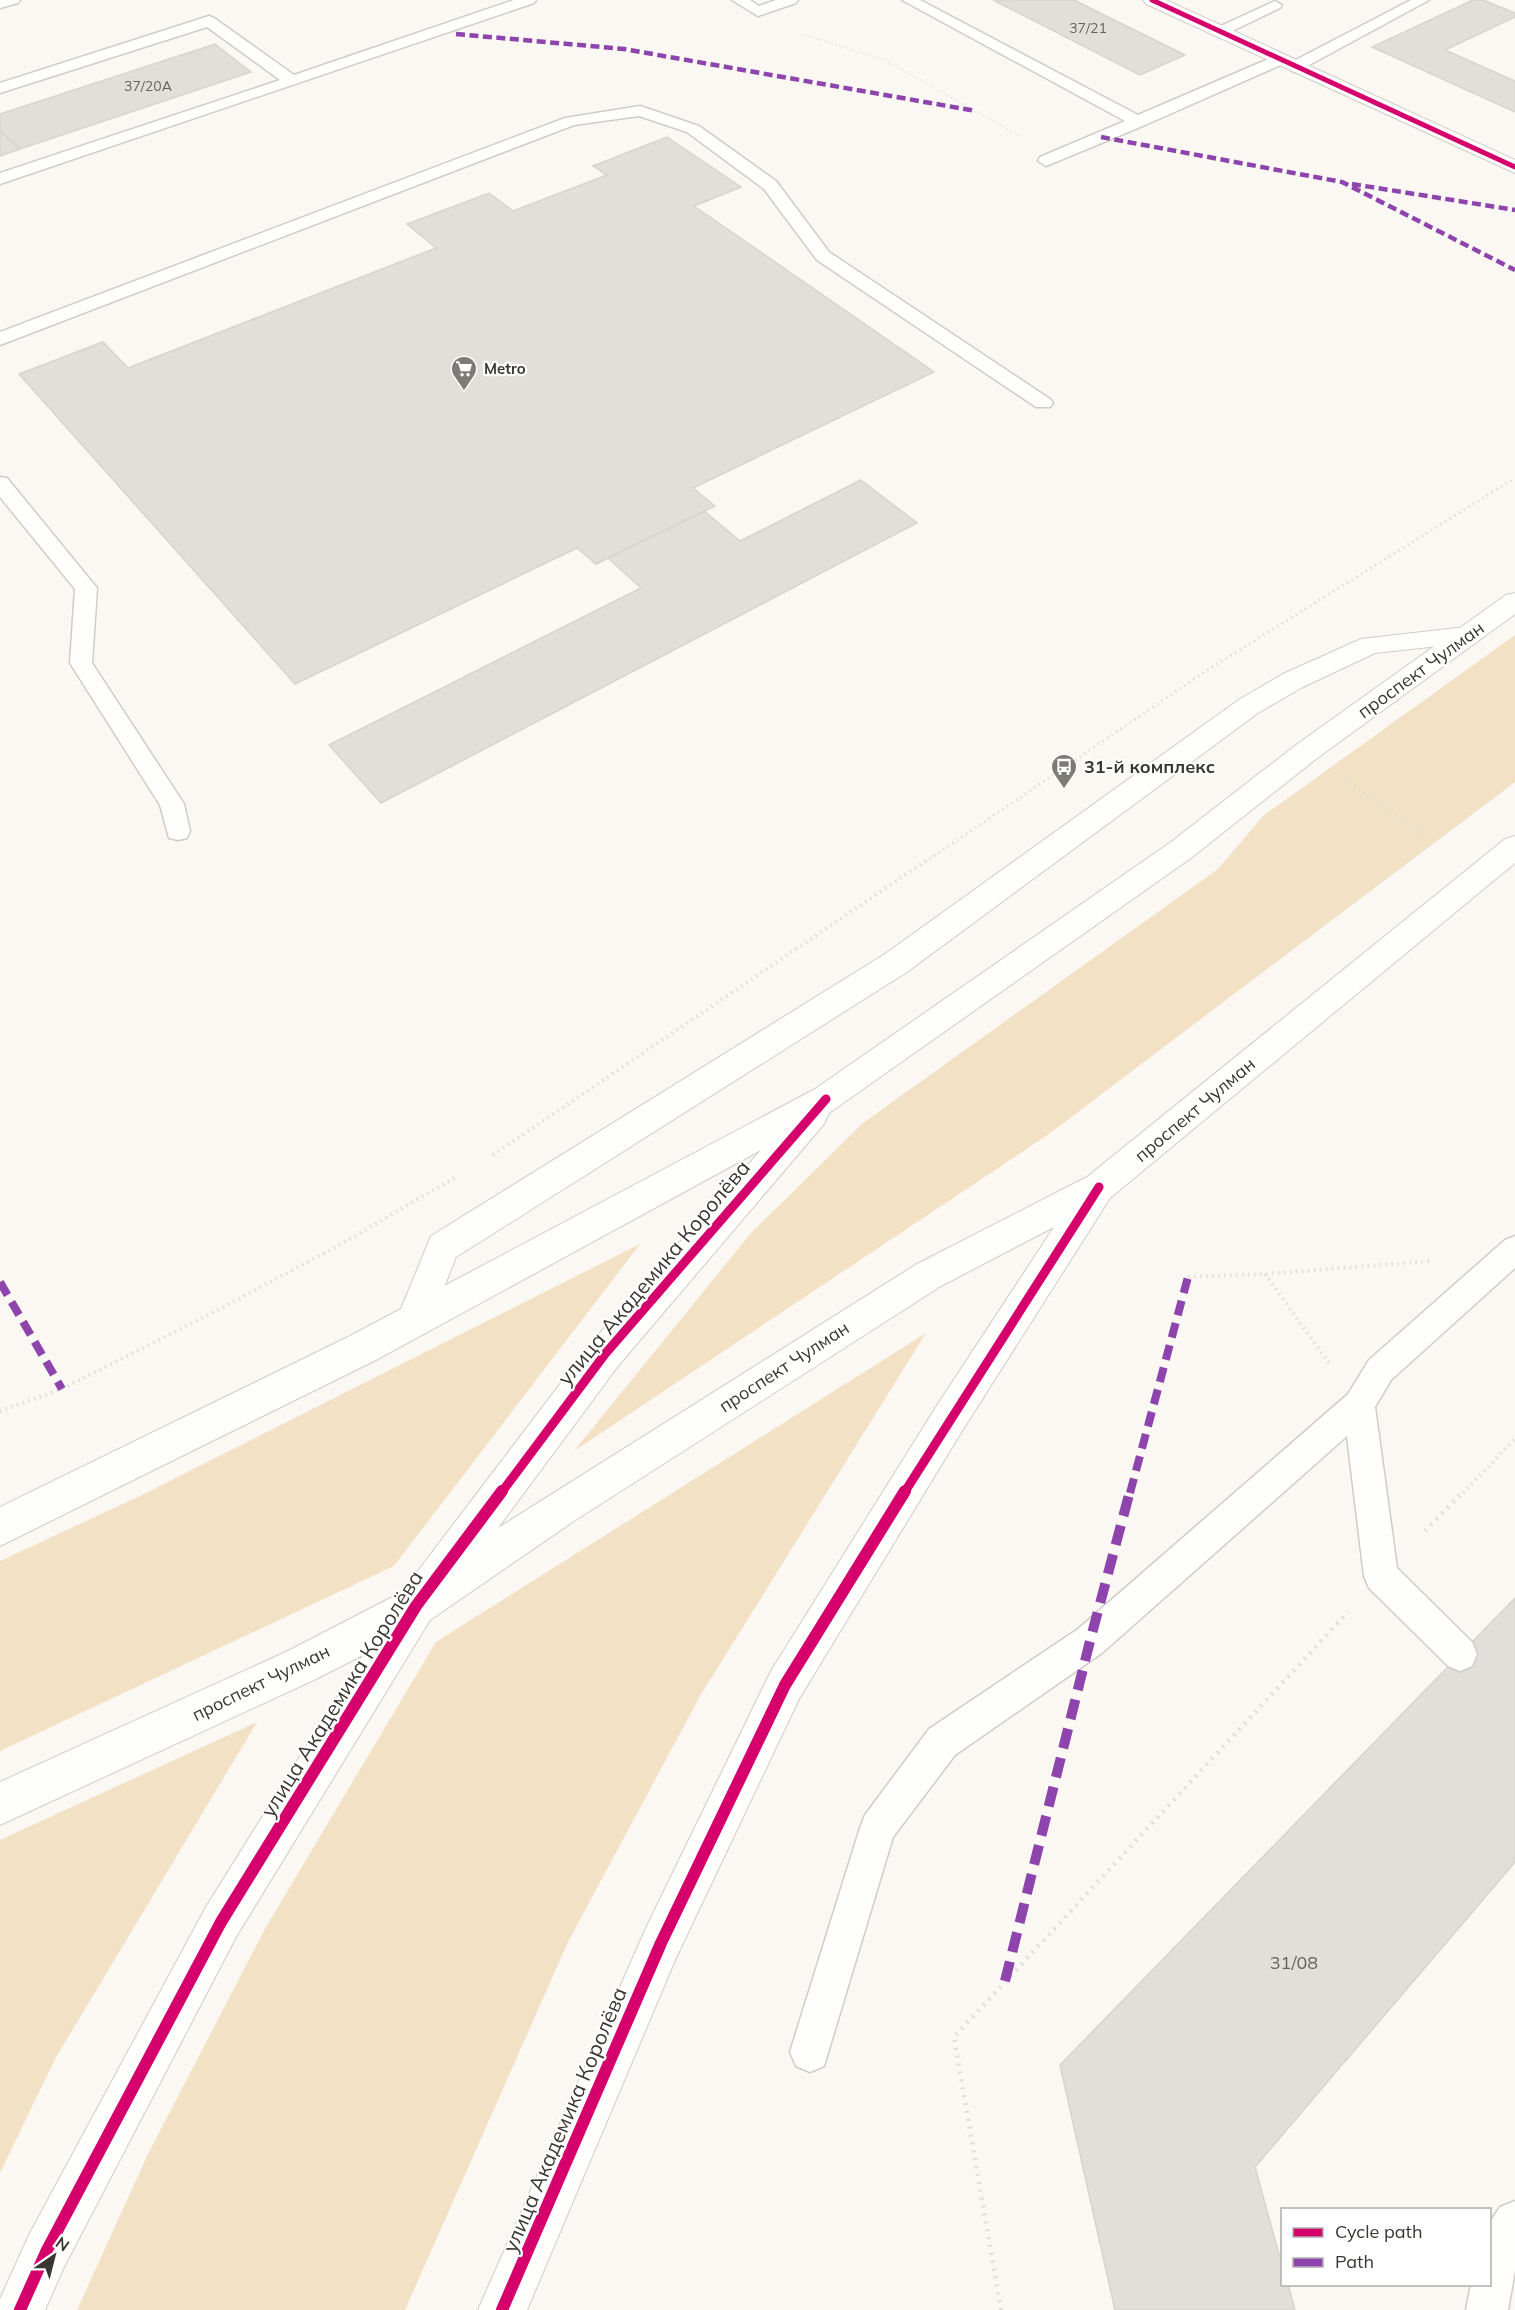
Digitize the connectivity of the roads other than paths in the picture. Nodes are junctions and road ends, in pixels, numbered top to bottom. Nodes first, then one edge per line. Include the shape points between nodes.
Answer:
1 (13, 0) edge
2 (529, 0) edge
3 (739, 0) edge
4 (791, 0) edge
5 (909, 0) edge
6 (1152, 0) edge
7 (1422, 0) edge
8 (0, 4) edge
9 (1275, 5) dead end
10 (1219, 32) junction
11 (1287, 64) junction
12 (291, 81) junction
13 (0, 88) edge
14 (1138, 122) junction
15 (1052, 159) road end
16 (1515, 167) edge
17 (0, 179) edge
18 (0, 339) edge
19 (1043, 403) dead end
20 (0, 483) edge
21 (1515, 601) edge
22 (1466, 636) junction
23 (178, 831) dead end
24 (1515, 847) edge
25 (826, 1099) junction
26 (1099, 1187) junction
27 (1512, 1252) edge
28 (414, 1321) junction
29 (1359, 1405) junction
30 (0, 1527) edge
31 (416, 1606) junction
32 (1460, 1654) dead end
33 (0, 1804) edge
34 (810, 2052) dead end
35 (1515, 2222) edge
36 (20, 2310) edge
37 (502, 2310) edge
38 (1487, 2310) edge

1 - 8 lane
2 - 12 lane
3 - 4 lane via 758,11
5 - 14 lane
6 - 10 street
7 - 11 lane
9 - 10 lane
10 - 11 street
11 - 14 lane
11 - 16 street
12 - 13 lane via 209,21
12 - 17 lane
14 - 15 lane
18 - 19 lane via 571,121 640,111 693,129 771,185 823,256
20 - 23 lane via 86,588 81,663 172,804
21 - 22 street, проспект Чулман
22 - 25 street, проспект Чулман via 1306,752 1181,850
22 - 28 street via 1370,645 1249,706 896,963 443,1247
24 - 26 street, проспект Чулман
25 - 28 street, проспект Чулман
25 - 31 street, улица Академика Королёва via 605,1354
26 - 31 street, проспект Чулман via 929,1275 558,1510
26 - 37 street, улица Академика Королёва via 949,1419 785,1685 661,1943
27 - 29 lane via 1380,1370
28 - 30 street, проспект Чулман
29 - 32 lane via 1381,1576
29 - 34 lane via 1090,1641 942,1742 878,1828
31 - 33 street, проспект Чулман via 248,1690
31 - 36 street, улица Академика Королёва via 221,1922 47,2250
35 - 38 lane via 1499,2243

